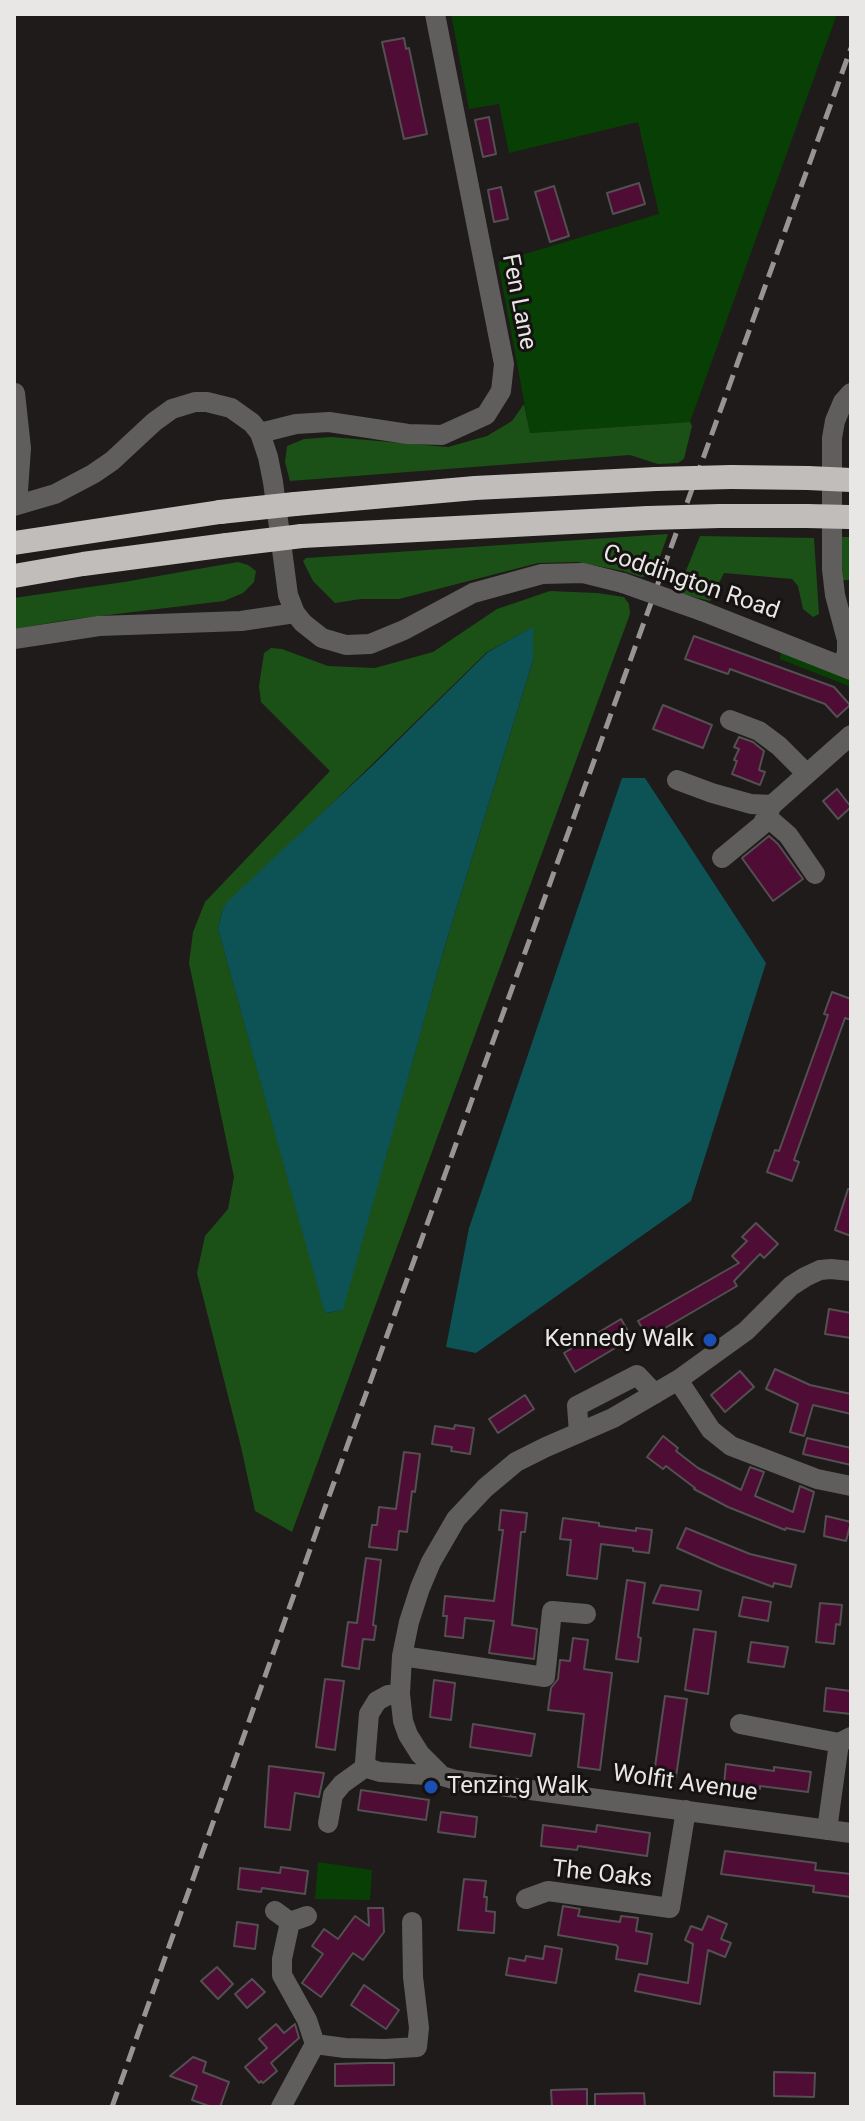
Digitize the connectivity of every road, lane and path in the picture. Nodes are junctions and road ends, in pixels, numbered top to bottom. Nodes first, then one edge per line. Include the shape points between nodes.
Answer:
1 (435, 14) edge
2 (15, 393) edge
3 (851, 393) edge
4 (260, 433) junction
5 (851, 480) edge
6 (16, 506) edge
7 (850, 517) edge
8 (14, 543) edge
9 (14, 576) edge
10 (295, 613) junction
11 (14, 639) edge
12 (847, 668) edge
13 (730, 720) dead end
14 (851, 735) edge
15 (807, 774) junction
16 (677, 780) dead end
17 (769, 810) junction
18 (722, 858) dead end
19 (815, 874) dead end
20 (851, 1271) edge
21 (678, 1380) junction
22 (851, 1486) edge
23 (586, 1614) dead end
24 (402, 1656) junction
25 (400, 1694) junction
26 (740, 1724) dead end
27 (845, 1740) edge
28 (367, 1766) junction
29 (442, 1776) junction
30 (686, 1810) junction
31 (328, 1823) dead end
32 (827, 1830) junction
33 (851, 1833) edge
34 (526, 1899) dead end
35 (290, 1916) dead end
36 (412, 1922) dead end
37 (315, 2044) junction
38 (281, 2107) edge

1 - 4 street, Fen Lane via 504,364 501,391 486,415 442,435 329,422
2 - 6 street via 21,448
3 - 12 street via 832,438 832,569 847,640
4 - 6 street via 242,415 219,404 183,405 162,415 93,474
4 - 10 street
5 - 8 highway, bridge via 731,477 475,488 220,512
7 - 9 highway, bridge via 648,518 302,536
10 - 11 street via 241,621 99,626
10 - 12 street, Coddington Road, bridge via 322,638 358,645 382,640 473,593 507,582 583,573 702,611
13 - 15 street via 759,731
14 - 15 street
15 - 17 street
16 - 17 street
17 - 18 street via 762,825
17 - 19 street
20 - 21 street via 820,1270 798,1281 746,1331
21 - 22 street via 711,1430 731,1446 817,1479
21 - 24 street via 613,1418 516,1462 485,1488 456,1519 431,1562
23 - 24 street via 552,1611 545,1677
24 - 25 street
25 - 28 street via 377,1701 369,1714
25 - 29 street via 408,1735
26 - 27 street
27 - 32 street
28 - 29 street, Wolfit Avenue via 380,1772
28 - 31 street via 333,1795
29 - 30 street, Wolfit Avenue
30 - 32 street, Wolfit Avenue
30 - 34 street, The Oaks via 670,1908 548,1891
32 - 33 street, Wolfit Avenue
35 - 37 street via 282,1975
36 - 37 street via 417,2047
37 - 38 street

